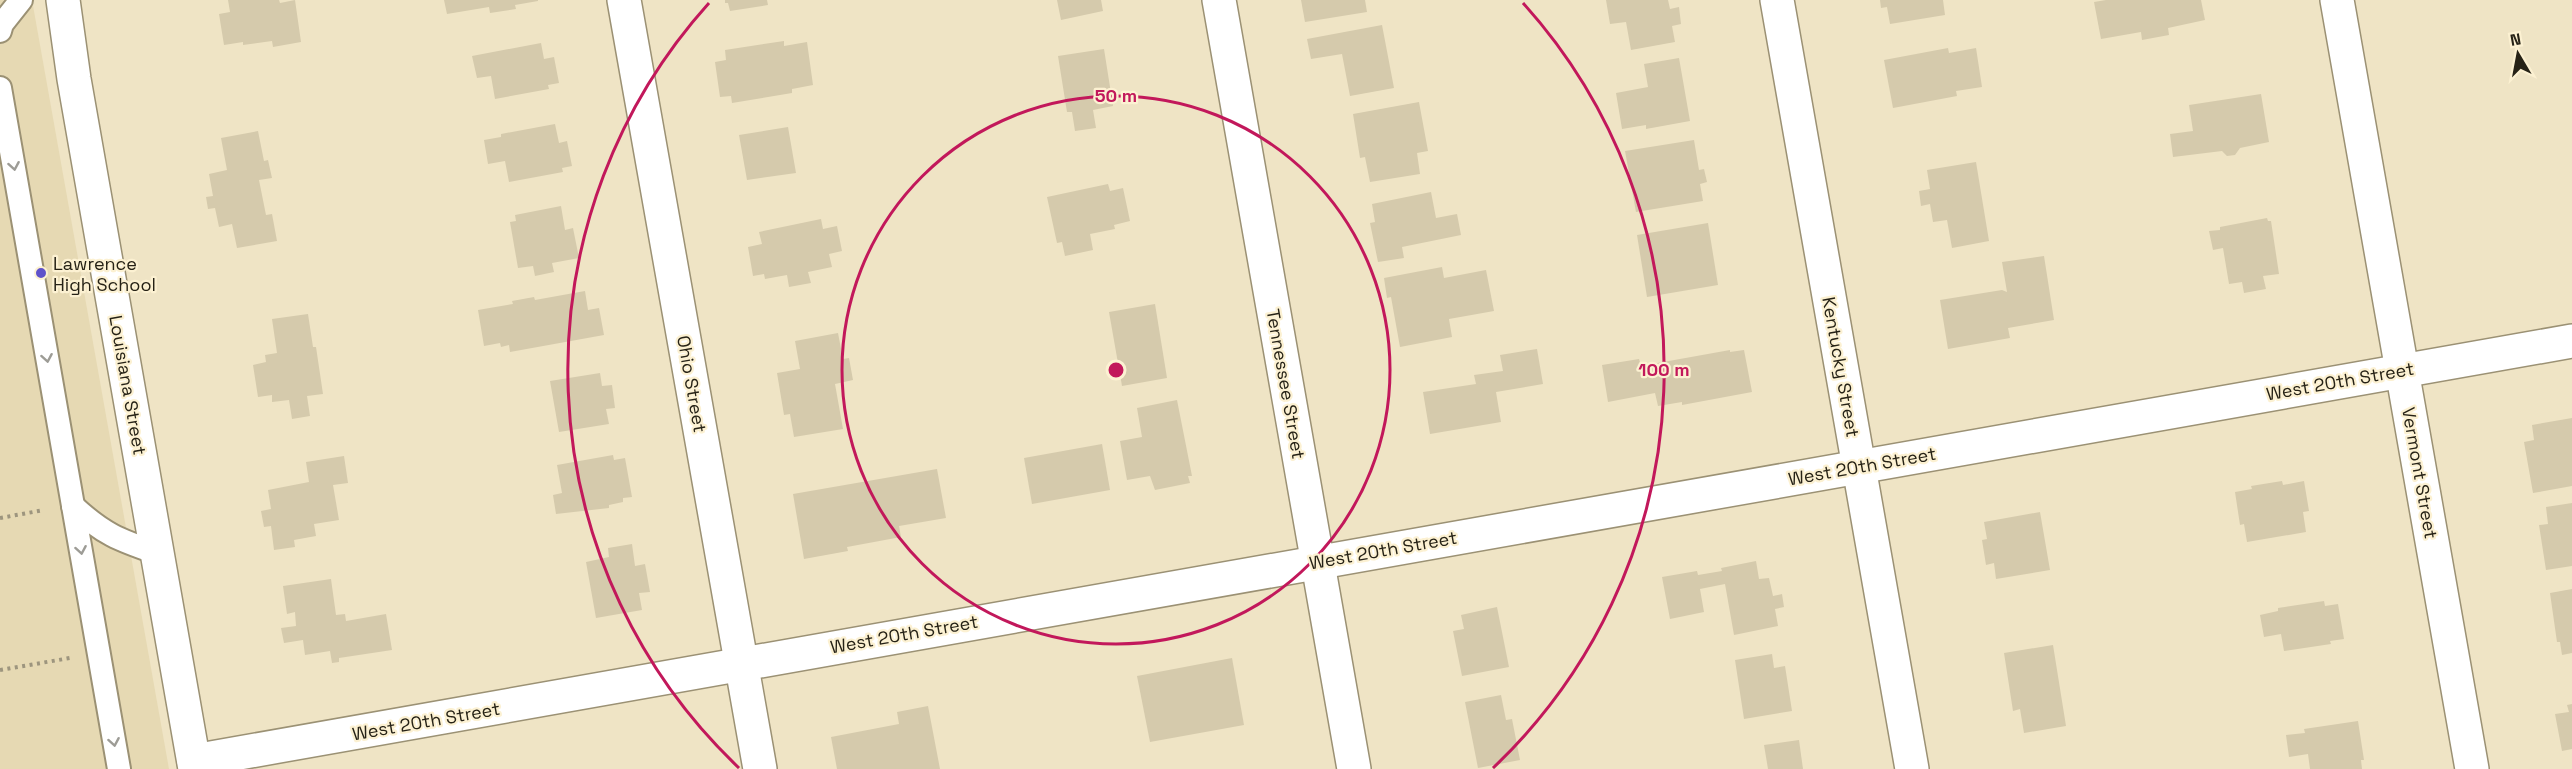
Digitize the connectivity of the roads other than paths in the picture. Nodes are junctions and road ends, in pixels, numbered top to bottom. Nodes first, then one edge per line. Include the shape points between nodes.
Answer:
1 (21, 0) edge
2 (63, 0) edge
3 (624, 0) edge
4 (1219, 0) edge
5 (1777, 0) edge
6 (2337, 0) edge
7 (0, 31) edge
8 (0, 88) edge
9 (2572, 341) edge
10 (2402, 370) junction
11 (1859, 467) junction
12 (62, 507) junction
13 (157, 553) junction
14 (1318, 562) junction
15 (741, 664) junction
16 (195, 765) edge
17 (119, 769) edge
18 (760, 769) edge
19 (1354, 769) edge
20 (1912, 769) edge
21 (2472, 769) edge

1 - 7 lane
2 - 13 street, Louisiana Street
3 - 15 street, Ohio Street
4 - 14 street, Tennessee Street
5 - 11 street, Kentucky Street
6 - 10 street, Vermont Street
8 -> 12 lane
9 - 10 street, West 20th Street
10 - 11 street, West 20th Street
10 - 21 street, Vermont Street
11 - 14 street, West 20th Street
11 - 20 street, Kentucky Street
12 - 13 lane via 116,539
12 -> 17 lane
13 - 16 street, Louisiana Street
14 - 15 street, West 20th Street
14 - 19 street, Tennessee Street
15 - 16 street, West 20th Street
15 - 18 street, Ohio Street

